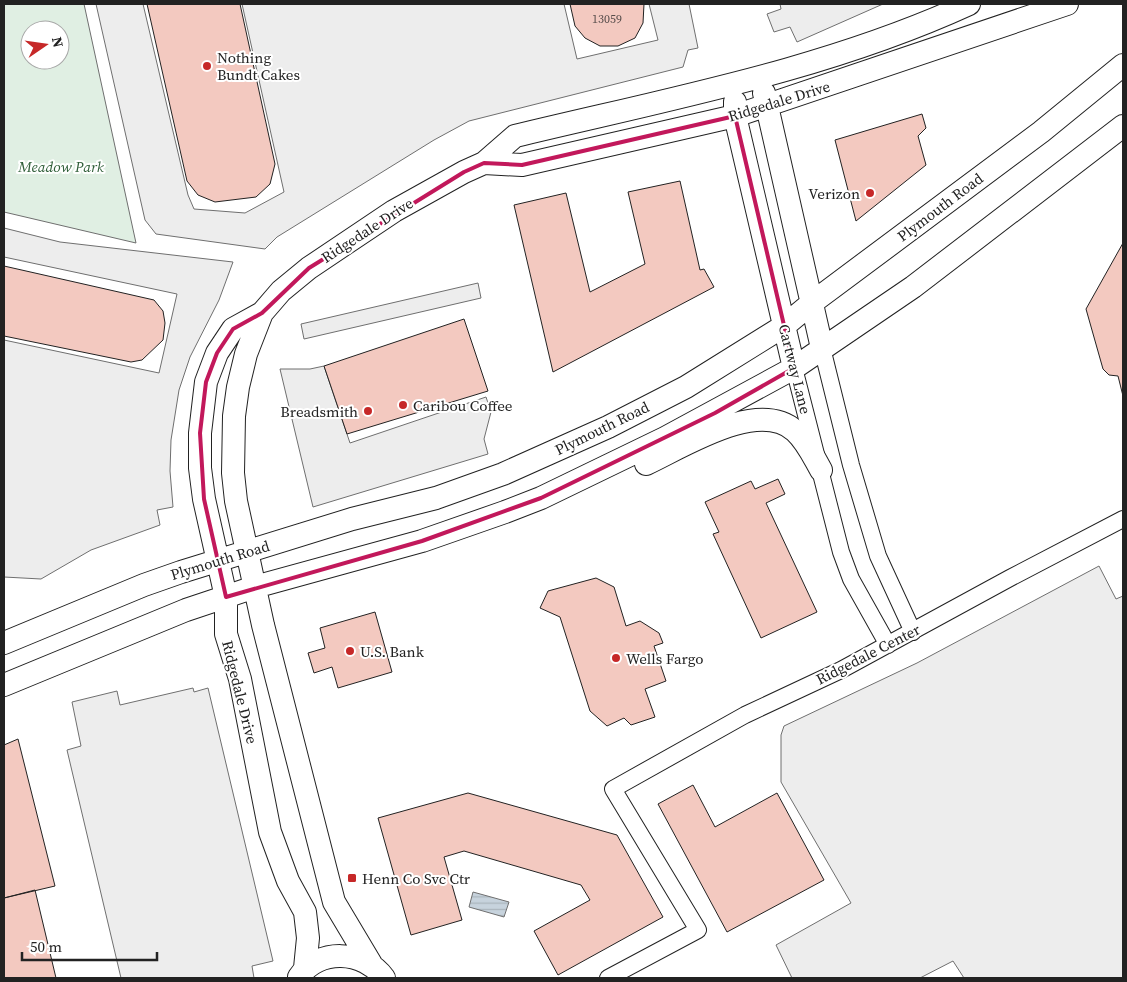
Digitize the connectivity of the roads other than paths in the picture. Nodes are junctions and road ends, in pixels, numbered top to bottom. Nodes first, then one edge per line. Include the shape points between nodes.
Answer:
1 (969, 4) edge
2 (1067, 4) edge
3 (1123, 65) edge
4 (761, 77) junction
5 (736, 83) junction
6 (766, 106) junction
7 (735, 116) junction
8 (1123, 126) edge
9 (484, 164) junction
10 (813, 302) junction
11 (262, 313) junction
12 (784, 326) junction
13 (822, 348) junction
14 (794, 368) junction
15 (821, 470) junction
16 (541, 498) junction
17 (1123, 519) edge
18 (248, 552) junction
19 (218, 561) junction
20 (256, 587) junction
21 (226, 597) junction
22 (913, 632) junction
23 (4, 643) edge
24 (888, 645) junction
25 (4, 685) edge
26 (301, 973) edge
27 (382, 974) edge
28 (608, 978) edge

1 - 4 street, Ridgedale Drive via 928,22 791,70
2 - 6 street, Ridgedale Drive
3 - 10 street, Plymouth Road via 1041,132
4 - 5 street, Ridgedale Drive
4 - 6 street, Cartway Lane
5 - 7 street, Cartway Lane
5 - 9 street, Ridgedale Drive via 515,136
6 - 7 street, Ridgedale Drive
6 - 10 street, Cartway Lane
7 - 9 street, Ridgedale Drive via 522,165
7 - 12 street, Cartway Lane
8 - 13 street via 913,287
9 - 11 street, Ridgedale Drive via 394,211 315,264 281,291
10 - 12 street, Plymouth Road
10 - 13 street, Cartway Lane
11 - 18 street, Ridgedale Drive via 246,354 234,416 233,474
11 - 19 street, Ridgedale Drive via 233,329 217,354 206,382 200,468
12 - 14 street, Cartway Lane
12 - 18 street, Plymouth Road via 686,387 608,427 518,467 436,498 352,519
13 - 14 street
13 - 22 street, Cartway Lane via 878,556
14 - 15 street, Cartway Lane
14 - 16 street via 715,413
15 - 16 street via 807,444 794,430 778,421 758,420 735,423 591,490
15 - 24 street, Cartway Lane via 850,579
16 - 20 street via 422,541
17 - 22 street, Ridgedale Center
18 - 19 street, Plymouth Road
18 - 20 street, Ridgedale Drive
19 - 21 street, Ridgedale Drive
19 - 23 street, Plymouth Road via 144,585
20 - 21 street
20 - 27 street, Ridgedale Drive via 297,763 334,902
21 - 25 street
21 - 26 street, Ridgedale Drive via 226,634 240,680 270,832 288,881 305,912 308,938
22 - 24 street, Ridgedale Center
24 - 28 street, Ridgedale Center via 744,715 613,789 698,930
26 - 27 street via 318,960 352,956

